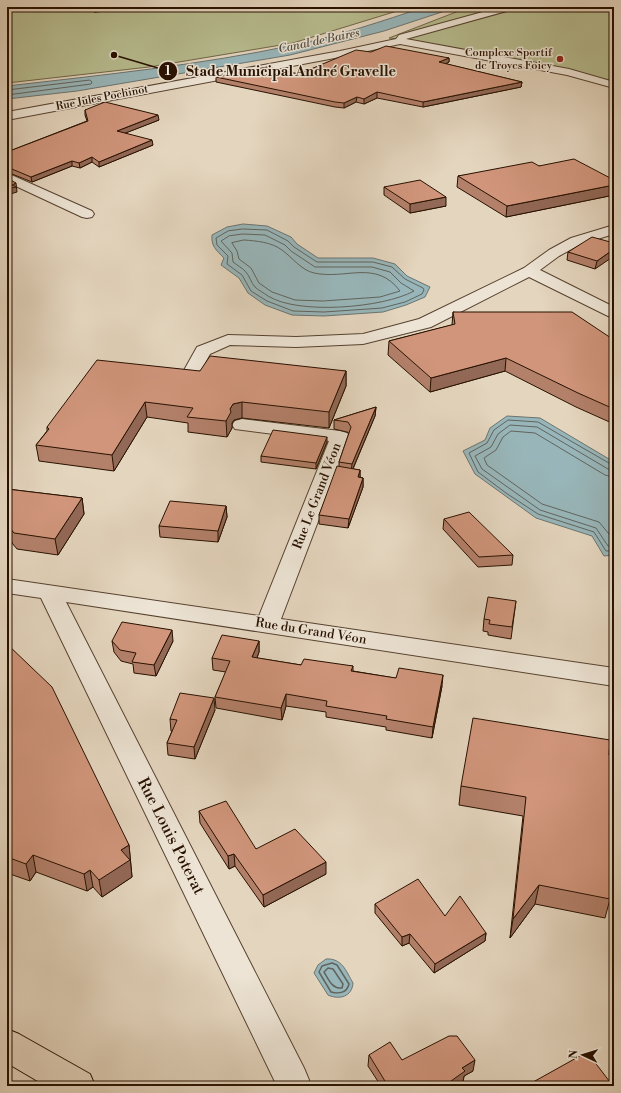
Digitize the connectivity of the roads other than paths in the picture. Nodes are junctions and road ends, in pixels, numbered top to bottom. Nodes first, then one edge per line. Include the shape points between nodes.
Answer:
1 (511, 7) edge
2 (400, 41) junction
3 (614, 85) edge
4 (7, 116) edge
5 (7, 177) edge
6 (87, 214) dead end
7 (614, 229) edge
8 (529, 271) junction
9 (614, 313) edge
10 (192, 372) edge
11 (242, 425) dead end
12 (7, 586) edge
13 (49, 592) junction
14 (267, 625) junction
15 (614, 677) edge
16 (7, 1045) edge
17 (292, 1080) dead end
18 (78, 1086) edge

1 - 2 street via 402,37
2 - 3 street via 569,72
2 - 4 street, Rue Jules Pochinot
5 - 6 street
7 - 8 street via 576,241
8 - 9 street
8 - 10 street via 425,323 363,339 296,342 228,340 203,350
11 - 14 street, Rue Le Grand Véon via 340,437
12 - 13 street, Rue du Grand Véon
13 - 14 street, Rue du Grand Véon
13 - 17 street, Rue Louis Poterat
14 - 15 street, Rue du Grand Véon
16 - 18 main road

